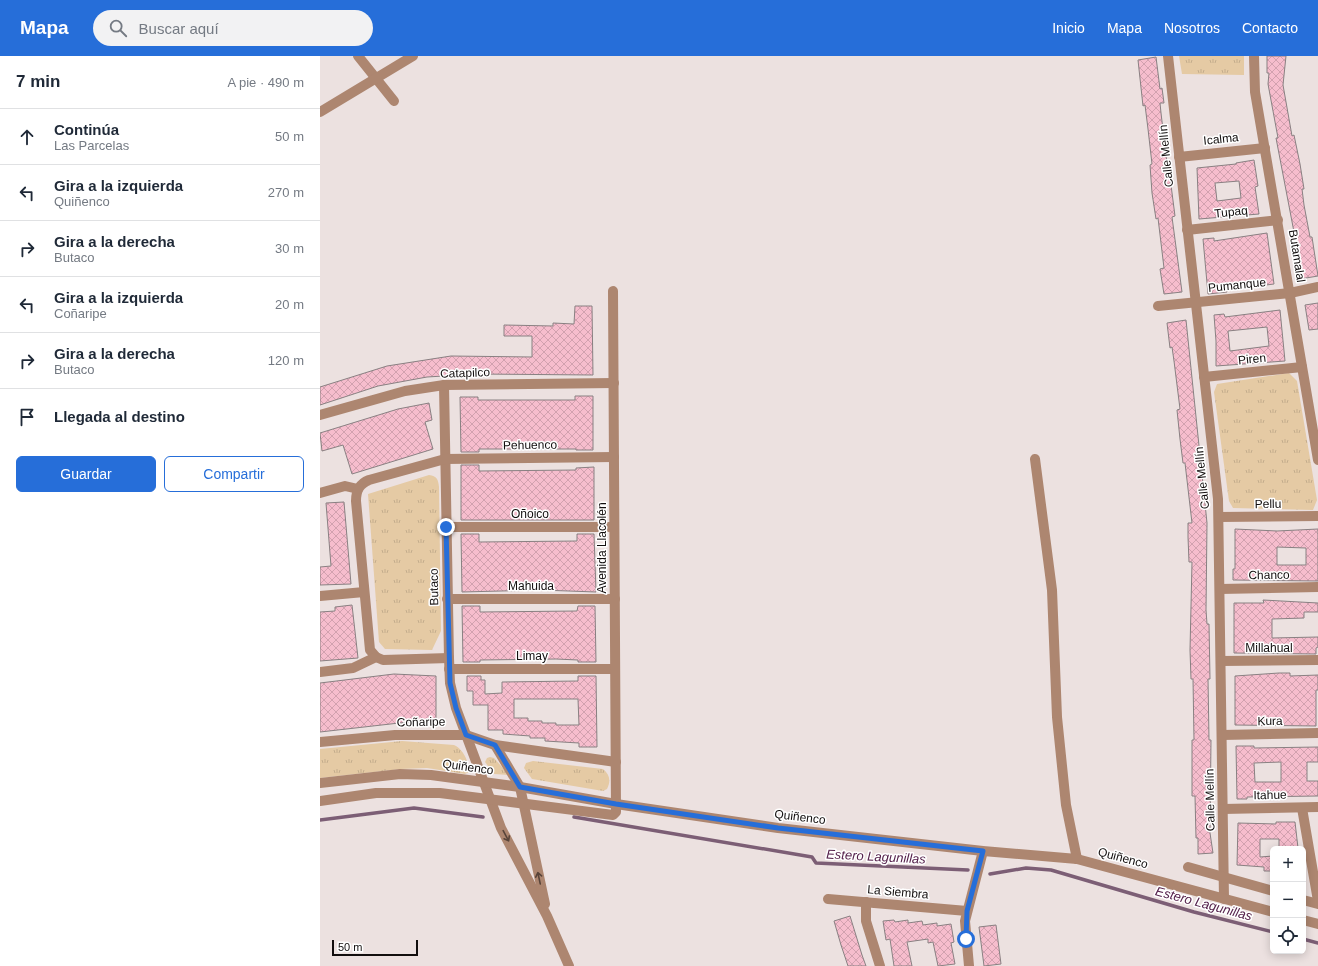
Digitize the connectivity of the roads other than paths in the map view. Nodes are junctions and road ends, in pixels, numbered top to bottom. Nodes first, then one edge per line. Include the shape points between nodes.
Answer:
1 (358, 56) edge
2 (413, 56) edge
3 (1168, 56) edge
4 (1254, 56) edge
5 (376, 78) junction
6 (394, 101) dead end
7 (320, 112) edge
8 (1265, 148) junction
9 (1179, 157) junction
10 (1278, 220) junction
11 (1188, 230) junction
12 (1318, 288) edge
13 (613, 291) dead end
14 (1290, 293) junction
15 (1196, 303) junction
16 (1158, 306) dead end
17 (1302, 367) junction
18 (1204, 376) junction
19 (614, 384) junction
20 (444, 385) junction
21 (320, 415) edge
22 (614, 457) junction
23 (445, 459) junction
24 (1036, 459) dead end
25 (1318, 460) edge
26 (358, 489) junction
27 (320, 493) edge
28 (1318, 516) edge
29 (1219, 517) junction
30 (446, 527) junction
31 (614, 527) junction
32 (1318, 587) edge
33 (1220, 589) junction
34 (364, 592) junction
35 (320, 596) edge
36 (447, 599) junction
37 (615, 599) junction
38 (376, 657) junction
39 (449, 658) junction
40 (1318, 660) edge
41 (1221, 661) junction
42 (615, 668) junction
43 (449, 669) junction
44 (320, 672) edge
45 (1318, 733) edge
46 (466, 735) junction
47 (1222, 735) junction
48 (320, 742) edge
49 (495, 745) junction
50 (616, 762) junction
51 (320, 783) edge
52 (484, 783) junction
53 (520, 787) junction
54 (491, 800) junction
55 (320, 801) edge
56 (616, 804) junction
57 (524, 805) junction
58 (1302, 808) junction
59 (1318, 808) edge
60 (1223, 809) junction
61 (983, 851) junction
62 (1077, 859) junction
63 (1188, 867) dead end
64 (1224, 877) junction
65 (1270, 890) edge
66 (828, 899) dead end
67 (1224, 899) junction
68 (1306, 901) edge
69 (866, 902) junction
70 (1318, 903) edge
71 (967, 911) junction
72 (1270, 911) edge
73 (547, 916) junction
74 (1306, 921) edge
75 (1318, 924) edge
76 (569, 966) edge
77 (880, 966) edge
78 (969, 966) edge

1 - 5 street
2 - 5 street
3 - 9 street, Calle Mellín
4 - 8 street, Butamalal via 1253,83
5 - 6 street
5 - 7 street
8 - 9 street, Icalma
8 - 10 street, Butamalal
9 - 11 street, Calle Mellín
10 - 11 street, Tupaq
10 - 14 street, Butamalal
11 - 15 street, Calle Mellín
12 - 14 street, Pumanque
13 - 19 street, Avenida Llacolén
14 - 15 street, Pumanque
14 - 17 street, Butamalal
15 - 16 street, Pumanque
15 - 18 street, Calle Mellín
17 - 18 street, Piren
17 - 25 street, Butamalal
18 - 29 street, Calle Mellín
19 - 20 street, Catapilco
19 - 22 street, Avenida Llacolén
20 - 21 street, Catapilco via 405,391
20 - 23 street, Butaco
22 - 23 street, Pehuenco
22 - 31 street, Avenida Llacolén
23 - 26 street, Pehuenco via 369,480
23 - 30 street, Butaco
24 - 62 street via 1052,590 1057,717 1066,805
26 - 27 street via 345,486
26 - 34 street via 356,501
28 - 29 street, Pellu
29 - 33 street, Calle Mellín
30 - 31 street, Oñoico
30 - 36 street, Butaco
31 - 37 street, Avenida Llacolén
32 - 33 street, Chanco
33 - 41 street, Calle Mellín
34 - 35 street
34 - 38 street via 369,645
36 - 37 street, Mahuida
36 - 39 street, Butaco
37 - 42 street, Avenida Llacolén
38 - 39 street via 383,660
38 - 44 street via 353,668
39 - 43 street, Butaco
40 - 41 street, Millahual
41 - 47 street, Calle Mellín
42 - 43 street, Limay
42 - 50 street, Avenida Llacolén
43 - 46 street, Butaco via 452,694
45 - 47 street, Kura
46 - 48 street, Coñaripe via 395,735
46 - 49 street, Coñaripe
46 - 52 street, Butaco
47 - 60 street, Calle Mellín
49 - 50 street, Coñaripe
49 - 53 street
50 - 56 street, Avenida Llacolén
51 - 52 street, Quiñenco via 400,774 431,775
52 - 53 street, Quiñenco
52 - 54 street, Butaco
53 - 56 street, Quiñenco
53 - 57 street
54 - 55 street via 440,793 408,792
54 - 57 street
54 -> 73 street, Butaco via 501,828
56 - 57 street via 616,812 613,814
56 - 61 street, Quiñenco via 778,828
73 -> 57 street
58 - 59 street, Itahue
58 - 60 street, Itahue
58 - 70 street
60 - 64 street, Calle Mellín
61 - 62 street, Quiñenco
61 - 71 street
62 - 67 street, Quiñenco
63 - 64 street
64 - 65 street
64 - 67 street, Calle Mellín
66 - 69 street, La Siembra
67 - 72 street, Quiñenco
68 - 70 street
69 - 71 street, La Siembra
69 - 77 street via 866,921
71 - 78 street via 965,930
73 - 76 street
74 - 75 street

